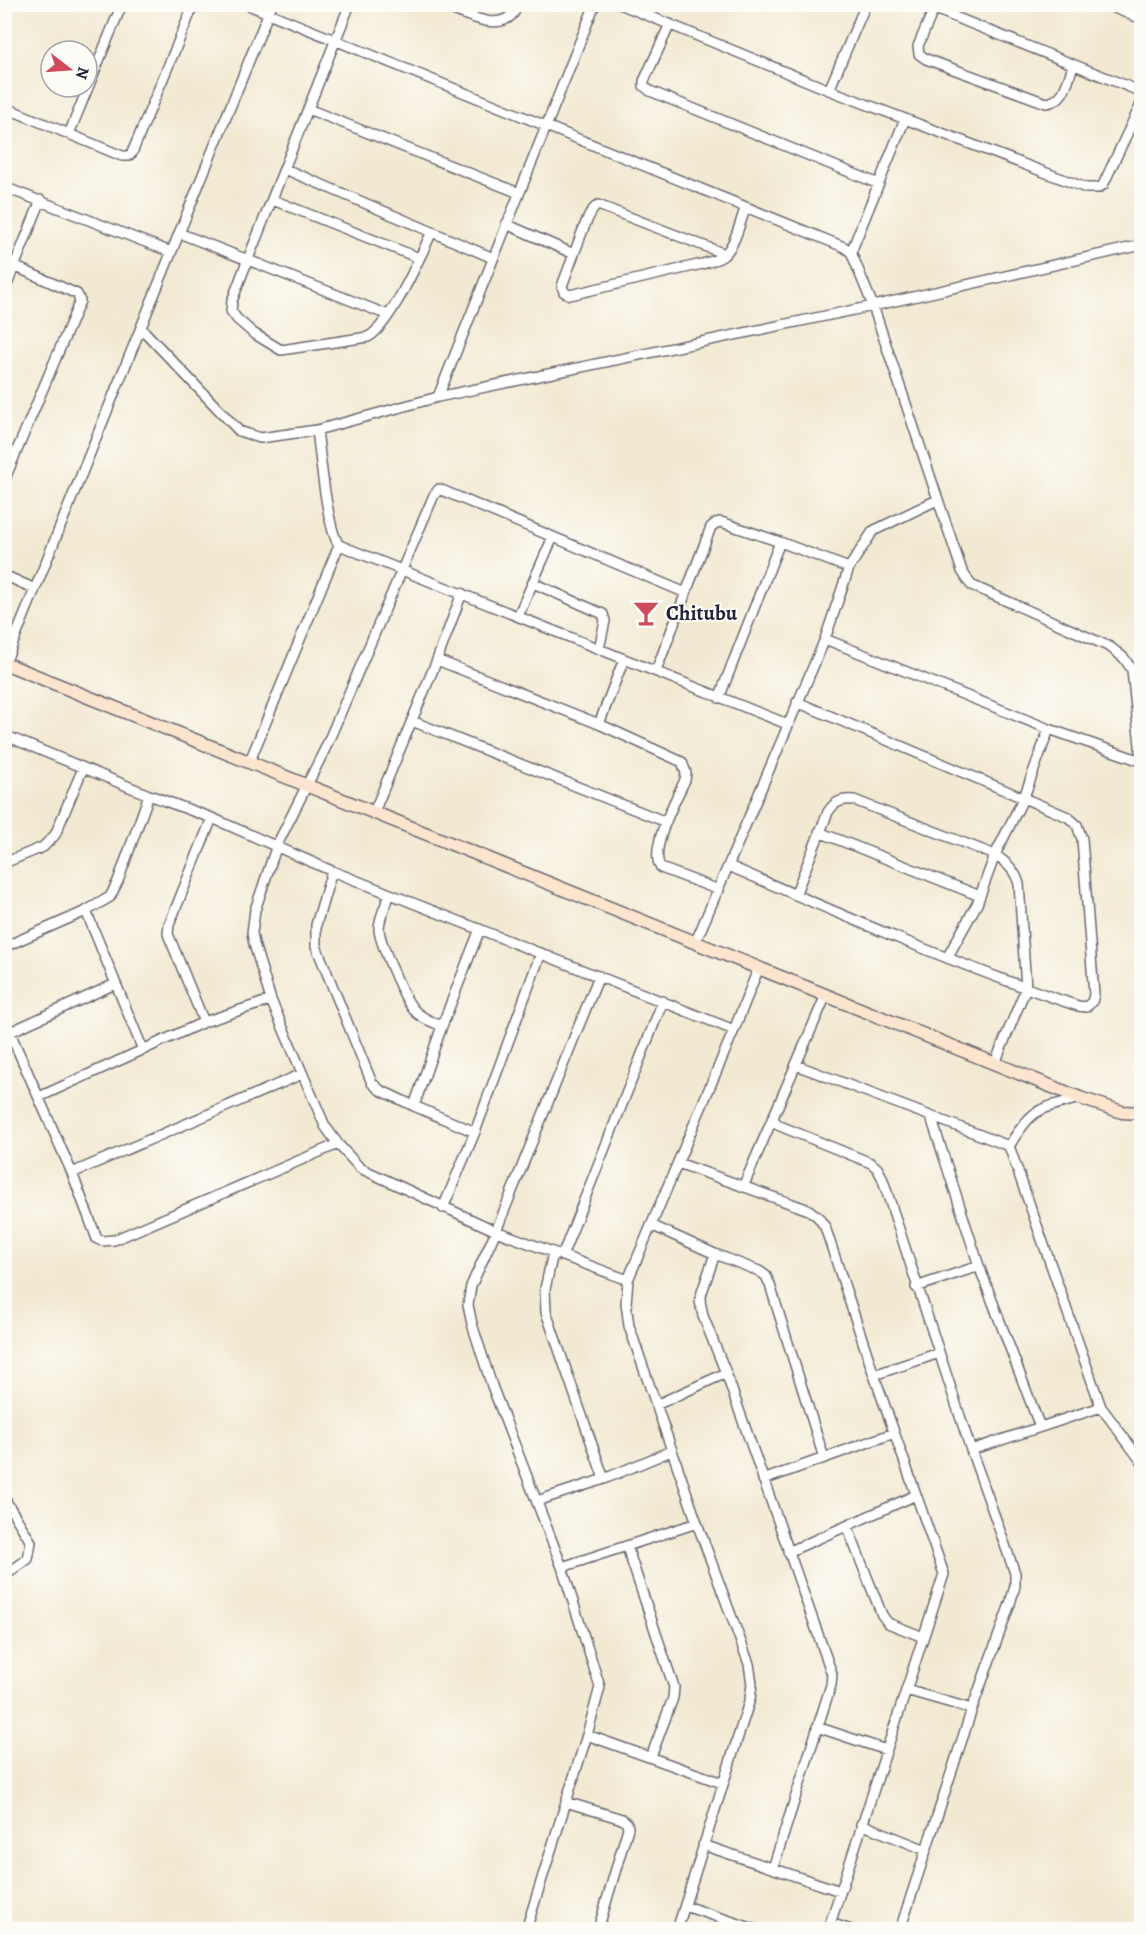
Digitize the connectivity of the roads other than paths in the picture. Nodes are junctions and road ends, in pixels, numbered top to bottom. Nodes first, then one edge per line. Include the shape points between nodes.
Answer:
1 (122, 4) edge
2 (194, 4) edge
3 (246, 4) edge
4 (350, 4) edge
5 (439, 4) edge
6 (518, 4) edge
7 (595, 4) edge
8 (620, 4) edge
9 (866, 4) edge
10 (1104, 4) edge
11 (936, 7) edge
12 (270, 9) edge
13 (1142, 19) edge
14 (670, 24) junction
15 (335, 41) junction
16 (1073, 66) junction
17 (829, 90) junction
18 (1142, 92) edge
19 (1142, 102) edge
20 (4, 107) edge
21 (308, 109) junction
22 (905, 119) junction
23 (546, 126) junction
24 (69, 134) junction
25 (285, 169) junction
26 (879, 184) junction
27 (4, 187) edge
28 (519, 193) junction
29 (41, 200) junction
30 (273, 200) junction
31 (746, 207) junction
32 (506, 224) junction
33 (432, 232) junction
34 (179, 233) junction
35 (1142, 245) edge
36 (171, 252) junction
37 (851, 252) junction
38 (574, 254) junction
39 (725, 254) junction
40 (419, 258) junction
41 (493, 258) junction
42 (248, 259) junction
43 (14, 266) junction
44 (4, 292) edge
45 (873, 306) junction
46 (388, 315) junction
47 (141, 328) junction
48 (438, 397) junction
49 (317, 430) junction
50 (4, 482) edge
51 (937, 500) junction
52 (553, 537) junction
53 (780, 542) junction
54 (339, 545) junction
55 (849, 568) junction
56 (401, 570) junction
57 (4, 575) edge
58 (533, 583) junction
59 (35, 589) junction
60 (462, 593) junction
61 (686, 593) junction
62 (518, 616) junction
63 (825, 639) junction
64 (598, 649) junction
65 (624, 659) junction
66 (437, 660) junction
67 (5, 663) edge
68 (1142, 665) edge
69 (1132, 670) junction
70 (656, 671) junction
71 (719, 698) junction
72 (797, 702) junction
73 (412, 721) junction
74 (599, 724) junction
75 (787, 724) junction
76 (1049, 729) junction
77 (4, 735) edge
78 (249, 763) junction
79 (1141, 763) edge
80 (83, 768) junction
81 (306, 785) junction
82 (149, 795) junction
83 (1024, 797) junction
84 (375, 812) junction
85 (212, 818) junction
86 (666, 822) junction
87 (819, 832) junction
88 (277, 845) junction
89 (995, 855) junction
90 (6, 860) edge
91 (729, 866) junction
92 (332, 871) junction
93 (719, 890) junction
94 (390, 894) junction
95 (795, 895) junction
96 (980, 896) junction
97 (86, 911) junction
98 (480, 929) junction
99 (696, 941) junction
100 (4, 947) edge
101 (541, 953) junction
102 (946, 958) junction
103 (759, 967) junction
104 (599, 976) junction
105 (115, 984) junction
106 (1026, 988) junction
107 (826, 995) junction
108 (271, 1000) junction
109 (663, 1001) junction
110 (4, 1019) edge
111 (204, 1022) junction
112 (442, 1026) junction
113 (734, 1030) junction
114 (10, 1032) junction
115 (143, 1050) junction
116 (995, 1063) junction
117 (796, 1065) junction
118 (302, 1074) junction
119 (39, 1097) junction
120 (1080, 1098) junction
121 (414, 1106) junction
122 (1142, 1113) edge
123 (930, 1117) junction
124 (772, 1119) junction
125 (475, 1132) junction
126 (338, 1144) junction
127 (1009, 1146) junction
128 (678, 1162) junction
129 (72, 1173) junction
130 (743, 1187) junction
131 (443, 1208) junction
132 (651, 1225) junction
133 (496, 1231) junction
134 (557, 1254) junction
135 (715, 1254) junction
136 (979, 1266) junction
137 (628, 1280) junction
138 (916, 1287) junction
139 (939, 1353) junction
140 (726, 1373) junction
141 (874, 1375) junction
142 (656, 1405) junction
143 (1101, 1407) junction
144 (1040, 1427) junction
145 (894, 1433) junction
146 (971, 1450) junction
147 (671, 1451) junction
148 (824, 1458) junction
149 (1142, 1462) edge
150 (604, 1479) junction
151 (763, 1480) junction
152 (916, 1495) junction
153 (4, 1498) edge
154 (537, 1501) junction
155 (696, 1523) junction
156 (847, 1526) junction
157 (627, 1547) junction
158 (788, 1552) junction
159 (562, 1568) junction
160 (4, 1576) edge
161 (923, 1637) junction
162 (906, 1690) junction
163 (972, 1709) junction
164 (817, 1728) junction
165 (587, 1736) junction
166 (886, 1750) junction
167 (651, 1757) junction
168 (722, 1783) junction
169 (566, 1802) junction
170 (861, 1824) junction
171 (703, 1845) junction
172 (926, 1850) junction
173 (773, 1868) junction
174 (840, 1890) junction
175 (685, 1906) junction
176 (829, 1926) edge
177 (526, 1929) edge
178 (598, 1929) edge
179 (677, 1929) edge
180 (755, 1929) edge
181 (851, 1929) edge
182 (900, 1929) edge

1 - 24 street
2 - 24 street via 132,153 122,156
3 - 12 street
4 - 15 street
5 - 6 street via 497,23 511,18
7 - 23 street
8 - 14 street
9 - 17 street
10 - 13 street
11 - 16 street
11 - 16 street via 918,46 919,54 926,59 1046,103 1062,96
12 - 15 street
12 - 34 street
14 - 17 street
14 - 26 street via 644,81 650,91
15 - 21 street
15 - 23 street
16 - 18 street
17 - 22 street
19 - 22 street via 1103,185 1098,188 1086,188
20 - 24 street
21 - 25 street
21 - 28 street
22 - 26 street
23 - 28 street
23 - 31 street
25 - 30 street
25 - 33 street
26 - 37 street
27 - 29 street
28 - 32 street
29 - 36 street
29 - 43 street
30 - 40 street
30 - 42 street
31 - 37 street
31 - 39 street
32 - 38 street
32 - 41 street
33 - 40 street
33 - 41 street
34 - 36 street
34 - 42 street
35 - 45 street
36 - 47 street
37 - 45 street
38 - 39 street via 590,213 598,204
38 - 39 street via 562,286 570,295 702,264
40 - 46 street
41 - 48 street
42 - 46 street
42 - 46 street via 231,311 276,348 368,338 379,330
43 - 44 street
43 - 50 street via 77,294 80,301
45 - 48 street
45 - 51 street
47 - 49 street via 239,431 261,438
47 - 59 street
48 - 49 street
49 - 54 street via 330,521
51 - 55 street via 873,531
51 - 69 street via 962,571 971,585 1110,647
52 - 56 street via 439,489
52 - 58 street
52 - 61 street
53 - 55 street
53 - 61 street via 716,523 711,527
53 - 71 street
54 - 56 street
54 - 78 street
55 - 63 street
56 - 60 street
56 - 81 street
57 - 59 street
58 - 62 street
58 - 64 street via 603,614
59 - 67 street
60 - 62 street
60 - 66 street
61 - 70 street
62 - 64 street
63 - 72 street
63 - 76 street
64 - 65 street
65 - 70 street
65 - 74 street
66 - 73 street
66 - 74 street
67 - 78 street
68 - 69 street
69 - 79 street
70 - 71 street
71 - 75 street
72 - 75 street
72 - 83 street
73 - 84 street
73 - 86 street
74 - 86 street via 682,762 685,780
75 - 91 street
76 - 79 street
76 - 83 street
77 - 80 street
78 - 81 street
80 - 82 street
80 - 90 street via 55,836 43,847
81 - 84 street
81 - 88 street
82 - 85 street
82 - 97 street via 115,890
83 - 89 street
83 - 106 street via 1068,817 1077,825 1082,839 1094,995 1086,1007
84 - 99 street
85 - 88 street
85 - 111 street via 168,934
86 - 93 street via 656,862 661,868
87 - 89 street via 832,805 854,800
87 - 95 street
87 - 96 street
88 - 92 street
88 - 108 street via 255,910 252,933
89 - 96 street
89 - 106 street via 1009,865 1019,884
91 - 93 street
91 - 95 street
92 - 94 street
92 - 121 street via 316,925 316,946 372,1083
93 - 99 street
94 - 98 street
94 - 112 street via 380,922 382,942 408,1003 422,1017
95 - 102 street
96 - 102 street
97 - 100 street
97 - 105 street
98 - 101 street
98 - 112 street
99 - 103 street
101 - 104 street
101 - 125 street
102 - 106 street
103 - 107 street
103 - 113 street
104 - 109 street
104 - 133 street
105 - 114 street
105 - 115 street
106 - 116 street
107 - 116 street
107 - 117 street
108 - 111 street
108 - 118 street
109 - 113 street
109 - 134 street
110 - 114 street
111 - 115 street
112 - 121 street
113 - 128 street
114 - 119 street
115 - 119 street
116 - 120 street
117 - 123 street
117 - 124 street
118 - 126 street via 325,1126
118 - 129 street
119 - 129 street
120 - 122 street via 1122,1112
120 - 127 street via 1035,1112
121 - 125 street
123 - 127 street
123 - 136 street
124 - 130 street
124 - 138 street via 780,1126 877,1167
125 - 131 street
126 - 129 street via 108,1241 94,1235
126 - 131 street via 360,1168
127 - 143 street
128 - 130 street
128 - 132 street
130 - 141 street via 809,1210 825,1227
131 - 133 street
132 - 135 street
132 - 137 street
133 - 134 street
133 - 154 street via 471,1286 468,1305 492,1386
134 - 137 street
134 - 150 street via 545,1289 546,1312
135 - 140 street via 700,1301
135 - 148 street via 766,1276
136 - 138 street
136 - 144 street
137 - 142 street via 629,1326
138 - 139 street
139 - 141 street
139 - 146 street
140 - 142 street
140 - 151 street
141 - 145 street
142 - 147 street
143 - 144 street
143 - 149 street
144 - 146 street
145 - 148 street
145 - 152 street
146 - 163 street via 1015,1573 1010,1604
147 - 150 street
147 - 155 street
148 - 151 street
150 - 154 street
151 - 158 street
152 - 156 street
152 - 161 street via 945,1574
153 - 160 street via 32,1542 28,1559
154 - 159 street
155 - 157 street
155 - 168 street via 749,1664 752,1684
156 - 158 street
156 - 161 street via 882,1616 888,1623
157 - 159 street
157 - 167 street via 674,1687
158 - 164 street via 832,1674
159 - 165 street via 600,1687
161 - 162 street
162 - 163 street
162 - 166 street
163 - 172 street
164 - 166 street
164 - 173 street
165 - 167 street
165 - 169 street
166 - 170 street
167 - 168 street
168 - 171 street
169 - 177 street
169 - 178 street via 627,1823
170 - 172 street
170 - 174 street
171 - 173 street
171 - 175 street
172 - 182 street
173 - 174 street
174 - 176 street
175 - 179 street
175 - 180 street
176 - 181 street

